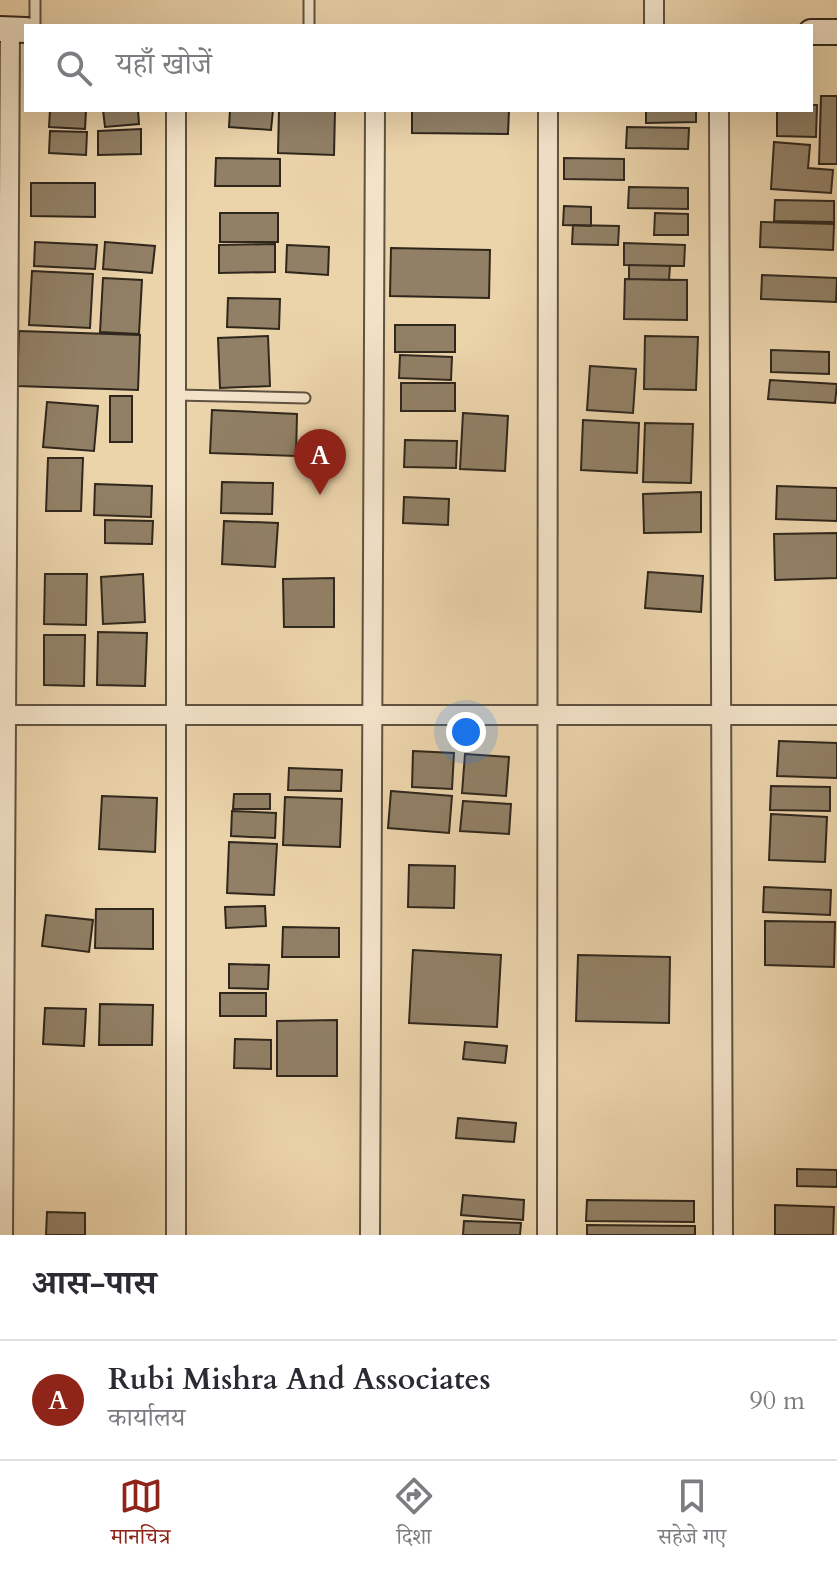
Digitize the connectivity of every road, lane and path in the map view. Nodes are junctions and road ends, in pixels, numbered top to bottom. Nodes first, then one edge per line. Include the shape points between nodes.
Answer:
1 (35, 0) edge
2 (309, 0) edge
3 (654, 0) edge
4 (35, 24) edge
5 (309, 24) edge
6 (654, 24) edge
7 (12, 30) edge
8 (813, 32) edge
9 (837, 32) edge
10 (176, 112) edge
11 (375, 112) edge
12 (548, 112) edge
13 (719, 112) edge
14 (176, 395) junction
15 (305, 398) dead end
16 (3, 715) edge
17 (176, 715) junction
18 (372, 715) junction
19 (547, 715) junction
20 (721, 715) junction
21 (837, 715) edge
22 (3, 1235) edge
23 (176, 1235) edge
24 (370, 1235) edge
25 (547, 1235) edge
26 (723, 1235) edge

1 - 4 lane
2 - 5 lane
3 - 6 street
7 - 16 street
8 - 9 main road
10 - 14 street
11 - 18 street
12 - 19 street
13 - 20 street
14 - 15 lane
14 - 17 street
16 - 17 street
16 - 22 street
17 - 18 street
17 - 23 street
18 - 19 street
18 - 24 street
19 - 20 street
19 - 25 street
20 - 21 street
20 - 26 street

